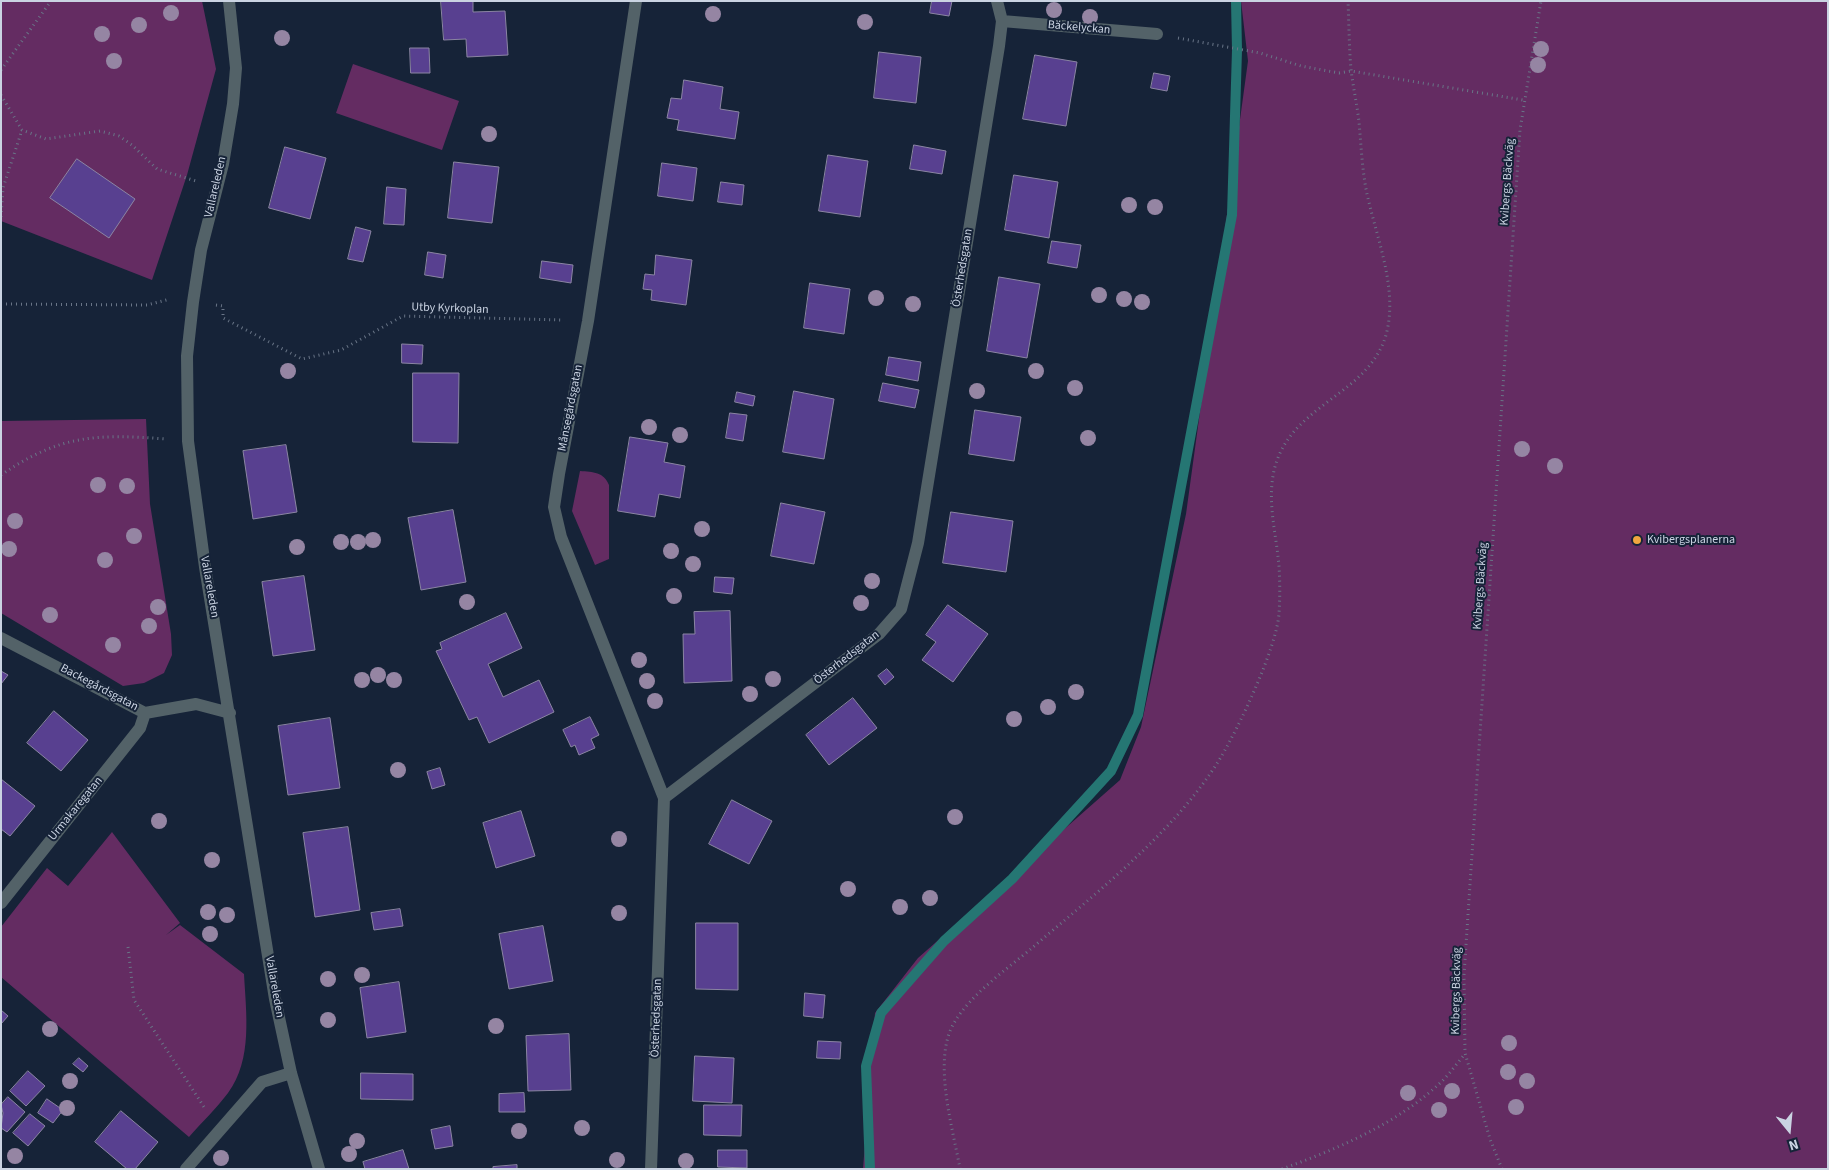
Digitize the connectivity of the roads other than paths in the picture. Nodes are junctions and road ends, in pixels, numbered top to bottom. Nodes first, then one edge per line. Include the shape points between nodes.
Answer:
1 (229, 1) edge
2 (636, 1) edge
3 (997, 1) edge
4 (1002, 21) junction
5 (1157, 34) road end
6 (1, 638) edge
7 (145, 713) junction
8 (230, 713) junction
9 (664, 798) junction
10 (1, 903) edge
11 (291, 1073) junction
12 (186, 1169) edge
13 (319, 1169) edge
14 (651, 1169) edge

1 - 8 street, Vallareleden via 236,68 233,104 201,250 187,356 188,441
2 - 9 street, Månsegårdsgatan via 588,321 554,507 560,537
3 - 4 street, Österhedsgatan
4 - 5 street, Bäckelyckan
4 - 9 street, Österhedsgatan via 918,543 900,609 879,634
6 - 7 street, Backegårdsgatan
7 - 8 street, Backegårdsgatan via 196,704
7 - 10 street, Urmakaregatan via 140,728
8 - 11 street, Vallareleden via 275,999
9 - 14 street, Österhedsgatan
11 - 12 street via 262,1082
11 - 13 street, Vallareleden

